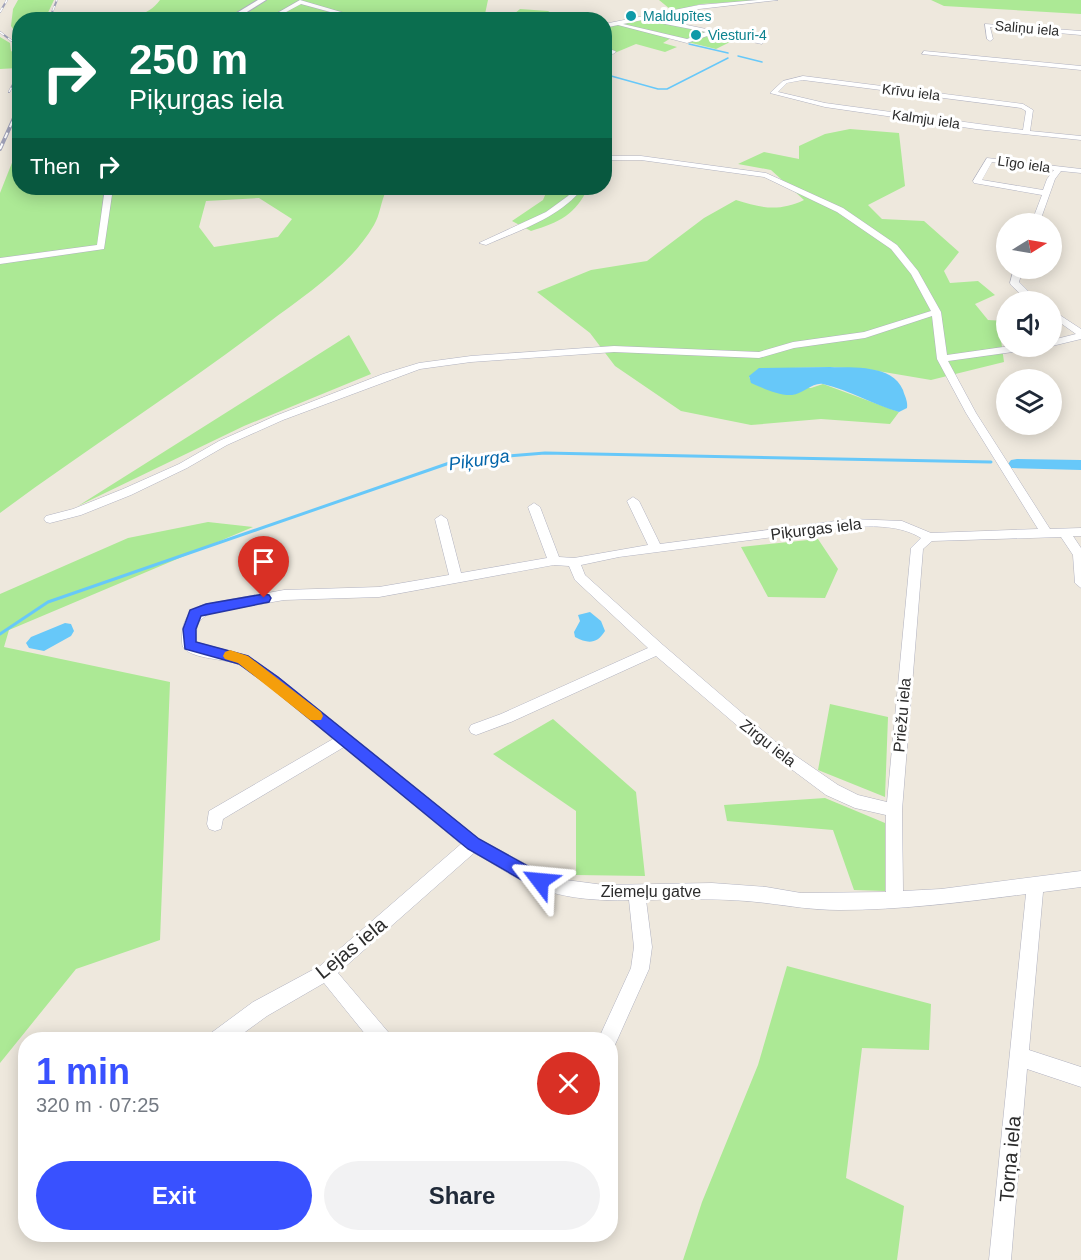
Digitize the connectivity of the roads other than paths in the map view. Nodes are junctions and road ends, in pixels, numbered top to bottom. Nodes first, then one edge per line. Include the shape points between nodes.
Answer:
1 (263, 0) edge
2 (775, 0) edge
3 (298, 1) edge
4 (242, 12) edge
5 (280, 12) edge
6 (338, 12) edge
7 (646, 17) junction
8 (616, 24) junction
9 (612, 25) edge
10 (712, 32) junction
11 (1081, 33) edge
12 (990, 39) dead end
13 (762, 42) dead end
14 (924, 53) dead end
15 (1081, 68) edge
16 (773, 93) joint
17 (1026, 130) junction
18 (1081, 138) edge
19 (612, 158) edge
20 (1059, 169) junction
21 (1081, 171) edge
22 (1046, 193) junction
23 (108, 195) edge
24 (573, 195) edge
25 (1039, 213) edge
26 (483, 243) dead end
27 (0, 261) edge
28 (1016, 279) edge
29 (1021, 291) edge
30 (936, 312) junction
31 (1062, 321) edge
32 (906, 322) junction
33 (939, 329) junction
34 (1081, 335) edge
35 (1062, 340) edge
36 (996, 351) edge
37 (942, 359) junction
38 (633, 501) dead end
39 (534, 507) dead end
40 (50, 519) dead end
41 (441, 519) dead end
42 (1046, 532) junction
43 (1081, 532) edge
44 (1065, 533) junction
45 (929, 537) junction
46 (656, 548) junction
47 (554, 561) junction
48 (574, 562) junction
49 (456, 579) junction
50 (1081, 583) edge
51 (189, 645) joint
52 (658, 649) junction
53 (476, 729) dead end
54 (344, 740) junction
55 (894, 810) junction
56 (214, 824) dead end
57 (473, 844) junction
58 (1081, 879) edge
59 (1035, 885) junction
60 (637, 892) junction
61 (895, 900) junction
62 (326, 972) junction
63 (229, 1032) edge
64 (375, 1032) edge
65 (611, 1032) edge
66 (1020, 1057) junction
67 (1081, 1077) edge
68 (1000, 1260) edge

1 - 4 street
2 - 7 street
3 - 5 street
3 - 6 street
7 - 8 street
7 - 10 street
8 - 9 street
8 - 10 street via 687,41
10 - 13 street
11 - 12 street, Saliņu iela via 987,25
14 - 15 street
16 - 17 street, Kalmju iela via 825,105 976,127
16 - 17 street, Krīvu iela via 785,82 802,78 1023,106 1030,110
17 - 18 street, Kalmju iela
19 - 30 street via 754,172 776,179 840,210 894,247 915,273
20 - 21 street, Līgo iela
20 - 22 street
20 - 22 street, Līgo iela via 990,160 977,181
22 - 25 street
23 - 27 street via 101,247
24 - 26 street via 551,211
28 - 29 street via 1014,284
30 - 32 street
30 - 33 street
31 - 34 street
32 - 33 street
32 - 40 street via 865,335 794,345 759,355 614,349 419,366 279,418 127,492
33 - 37 street
34 - 35 street
36 - 37 street
37 - 42 street
38 - 46 street
39 - 47 street
41 - 49 street
42 - 44 street, Piķurgas iela
42 - 45 street, Piķurgas iela
43 - 44 street, Piķurgas iela
44 - 50 street via 1079,555
45 - 46 street, Piķurgas iela via 901,525 851,523
45 - 55 street, Priežu iela via 917,548
46 - 48 street, Piķurgas iela
47 - 48 street, Piķurgas iela
47 - 49 street, Piķurgas iela
48 - 52 street, Zirgu iela via 580,577
49 - 51 street, Piķurgas iela via 379,592 284,595 206,609 195,613 191,620
51 - 54 street, Ziemeļu gatve via 243,660
52 - 53 street
52 - 55 street, Zirgu iela via 772,747 832,790 855,801
54 - 56 street via 215,816
54 - 57 street, Ziemeļu gatve
55 - 61 street, Priežu iela
57 - 60 street, Ziemeļu gatve via 540,881 604,893
57 - 62 street, Lejas iela
58 - 59 street, Ziemeļu gatve
59 - 61 street, Ziemeļu gatve
59 - 66 street, Torņa iela
60 - 61 street, Ziemeļu gatve via 712,891 801,901
60 - 65 street via 643,947 639,969
62 - 63 street, Lejas iela via 260,1009
62 - 64 street
66 - 67 street
66 - 68 street, Torņa iela

